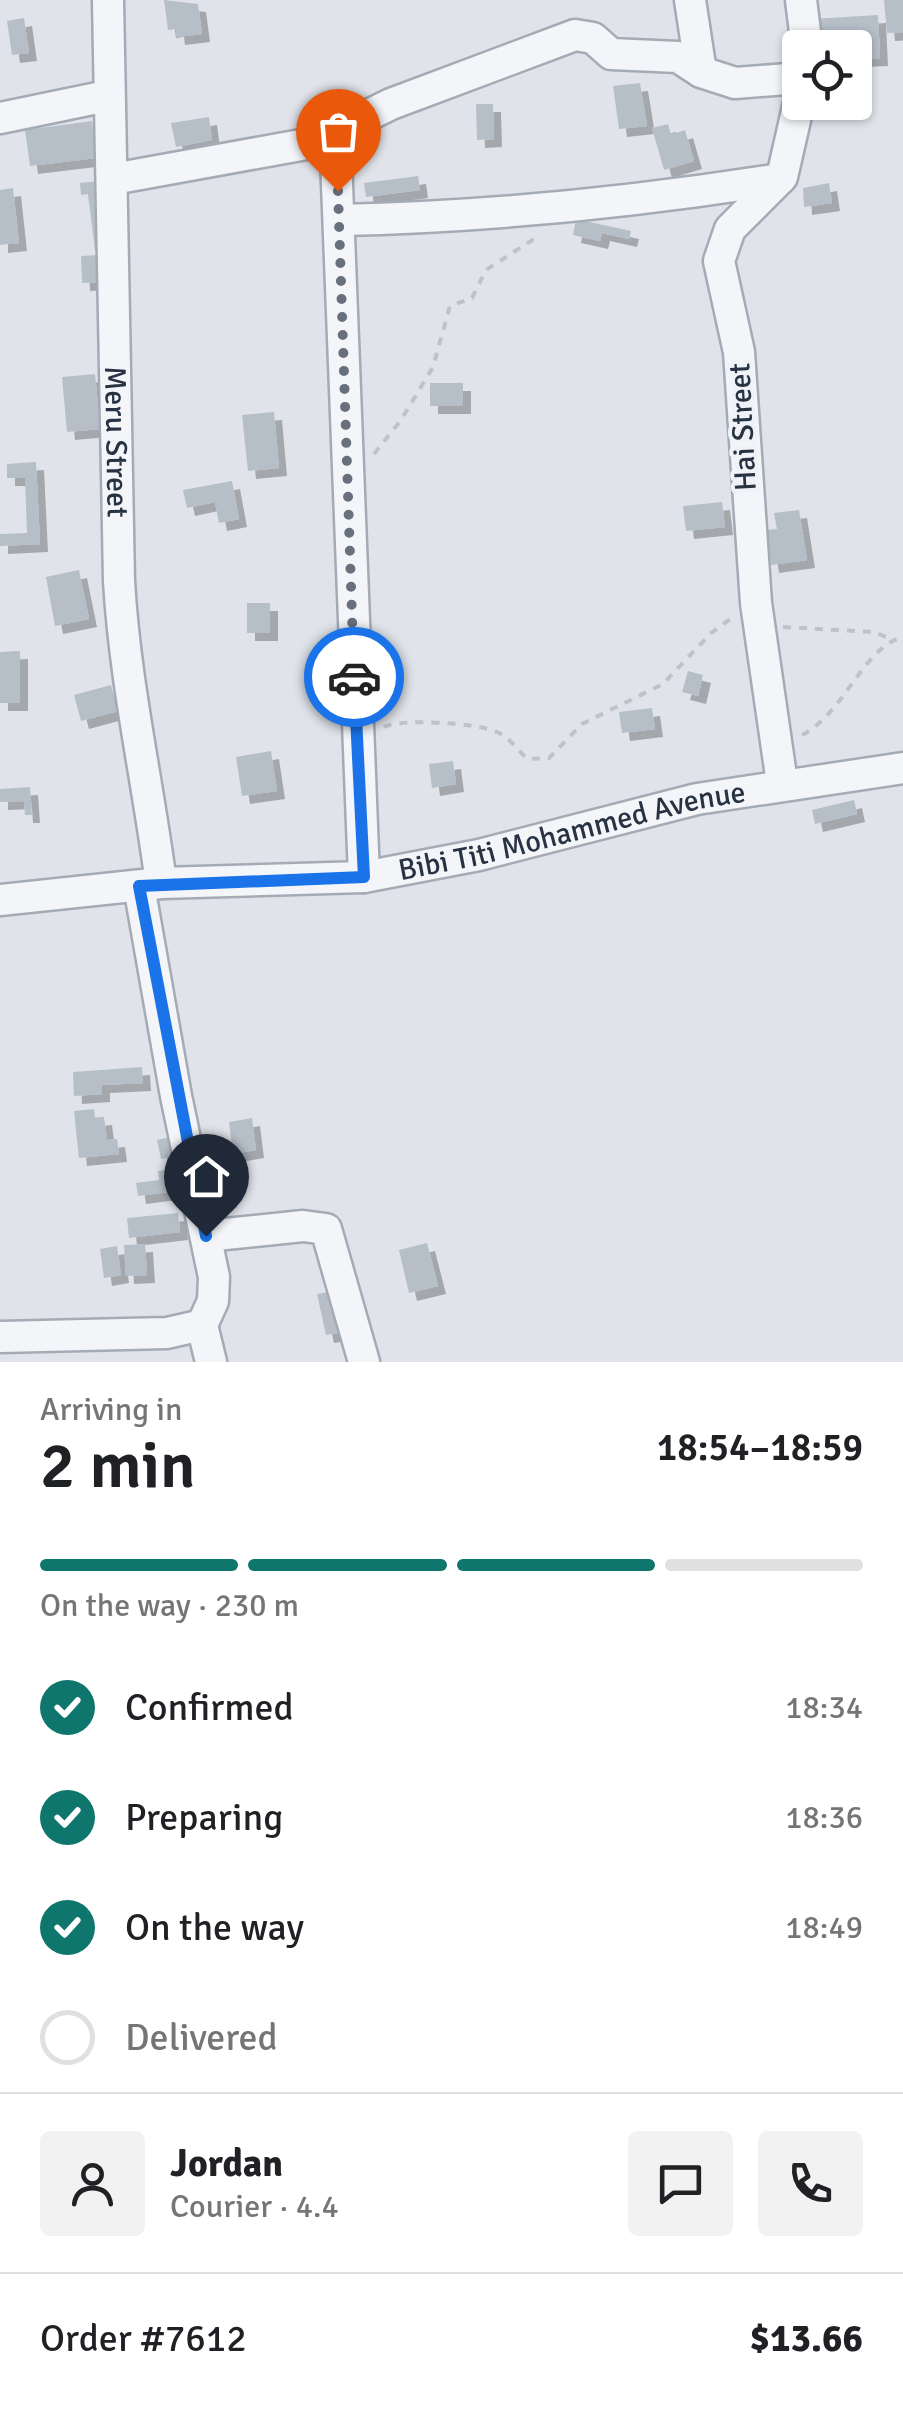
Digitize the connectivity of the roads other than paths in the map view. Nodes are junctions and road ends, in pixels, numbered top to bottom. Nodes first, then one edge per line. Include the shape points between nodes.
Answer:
1 (108, 0) edge
2 (690, 0) edge
3 (809, 4) edge
4 (808, 30) edge
5 (702, 72) junction
6 (782, 80) edge
7 (107, 96) junction
8 (0, 118) edge
9 (795, 120) edge
10 (336, 133) junction
11 (113, 179) junction
12 (780, 179) junction
13 (340, 220) junction
14 (903, 768) edge
15 (782, 782) junction
16 (364, 877) junction
17 (150, 885) junction
18 (0, 900) edge
19 (206, 1236) junction
20 (202, 1325) junction
21 (0, 1337) edge
22 (211, 1362) edge
23 (364, 1362) edge

1 - 7 street, Meru Street
2 - 5 street
3 - 4 street
5 - 6 street via 746,84
5 - 10 street via 678,56 612,54 593,38 575,36 391,104
7 - 8 street
7 - 11 street, Meru Street
9 - 12 street
10 - 11 street
10 - 13 street
11 - 17 street, Meru Street via 123,650
12 - 13 street via 650,199
12 - 15 street, Hai Street via 730,229 719,261 739,352 757,617
13 - 16 street
14 - 15 street, Bibi Titi Mohammed Avenue
15 - 16 street, Bibi Titi Mohammed Avenue
16 - 17 street, Bibi Titi Mohammed Avenue
17 - 18 street, Bibi Titi Mohammed Avenue
17 - 19 street, Meru Street
19 - 20 street, Meru Street via 214,1290
19 - 23 street via 326,1229
20 - 21 street via 167,1334
20 - 22 street

